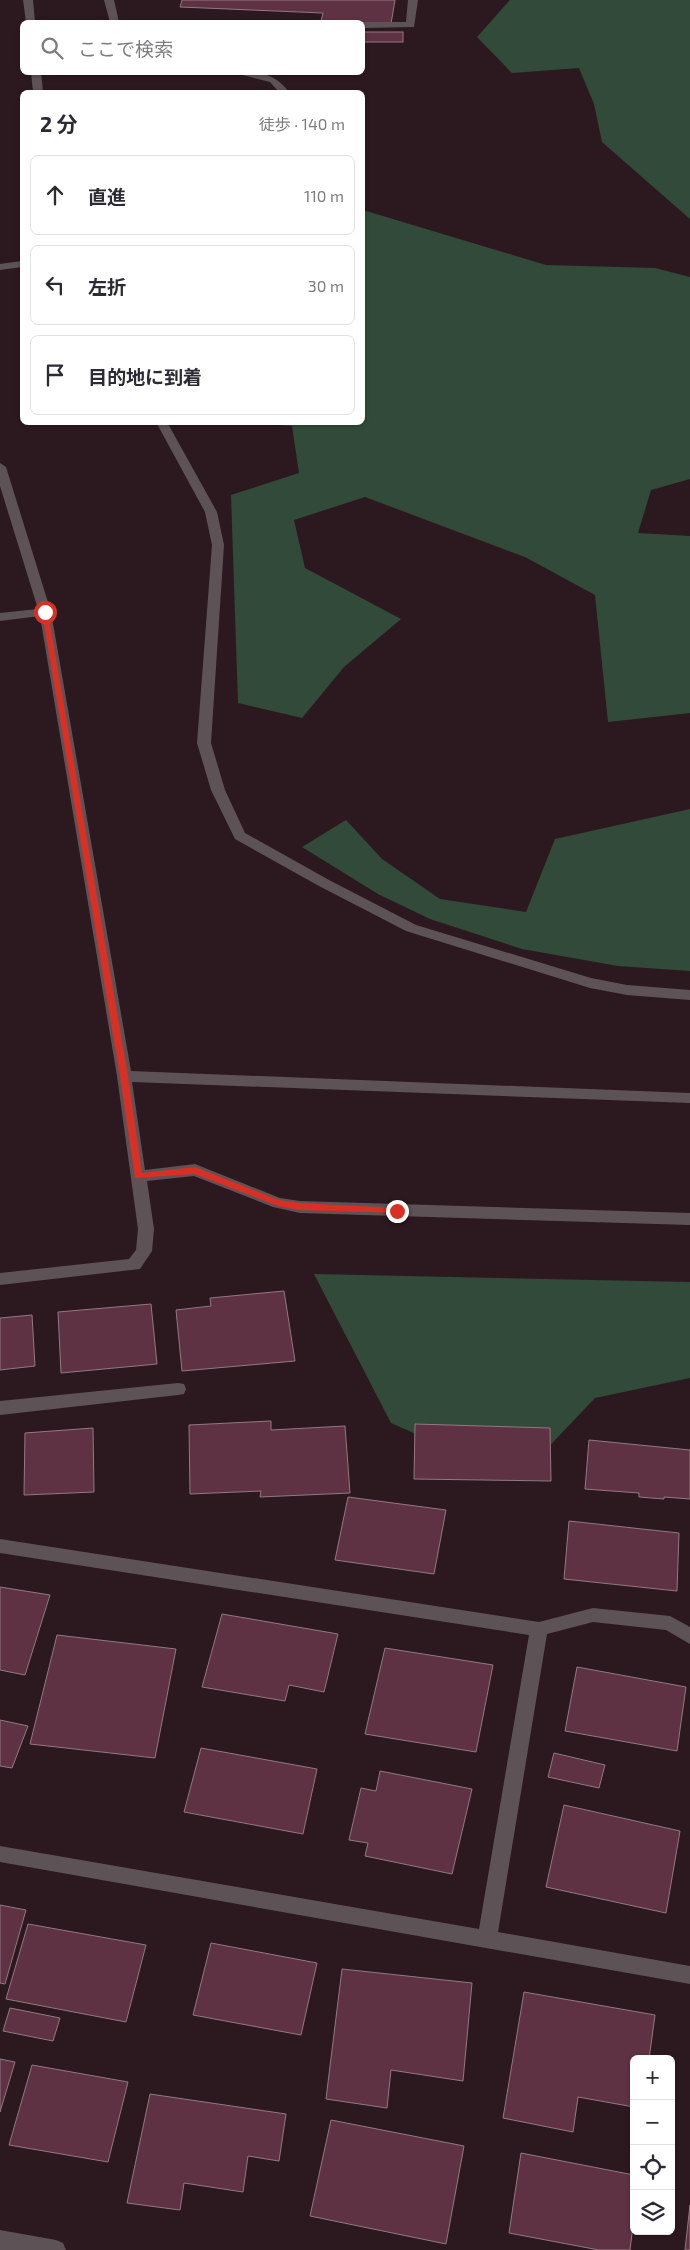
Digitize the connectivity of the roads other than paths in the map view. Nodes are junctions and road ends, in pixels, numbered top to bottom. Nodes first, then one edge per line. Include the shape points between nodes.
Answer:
1 (28, 0) edge
2 (109, 0) edge
3 (413, 0) edge
4 (31, 20) edge
5 (114, 20) edge
6 (365, 26) edge
7 (36, 75) edge
8 (250, 75) edge
9 (38, 90) edge
10 (282, 90) edge
11 (20, 264) edge
12 (0, 266) edge
13 (163, 425) edge
14 (0, 467) edge
15 (45, 612) junction
16 (0, 617) edge
17 (690, 995) edge
18 (124, 1076) junction
19 (690, 1098) edge
20 (138, 1176) junction
21 (690, 1219) edge
22 (0, 1279) edge
23 (178, 1389) dead end
24 (0, 1408) edge
25 (0, 1546) edge
26 (539, 1629) junction
27 (690, 1637) edge
28 (0, 1854) edge
29 (487, 1940) junction
30 (690, 1975) edge
31 (0, 2240) edge
32 (56, 2250) edge

1 - 4 street
2 - 5 street
3 - 6 street via 411,25
7 - 9 street
8 - 10 street via 273,80
11 - 12 street
13 - 17 street via 211,512 218,545 204,743 218,790 240,836 411,928 590,983 627,990
14 - 15 street
15 - 16 street
15 - 18 street
18 - 19 street
18 - 20 street
20 - 21 street via 195,1170 278,1203 300,1206
20 - 22 street via 146,1229 144,1251 134,1265
23 - 24 street
25 - 26 street
26 - 27 street via 593,1615 670,1622
26 - 29 street
28 - 29 street
29 - 30 street
31 - 32 street

